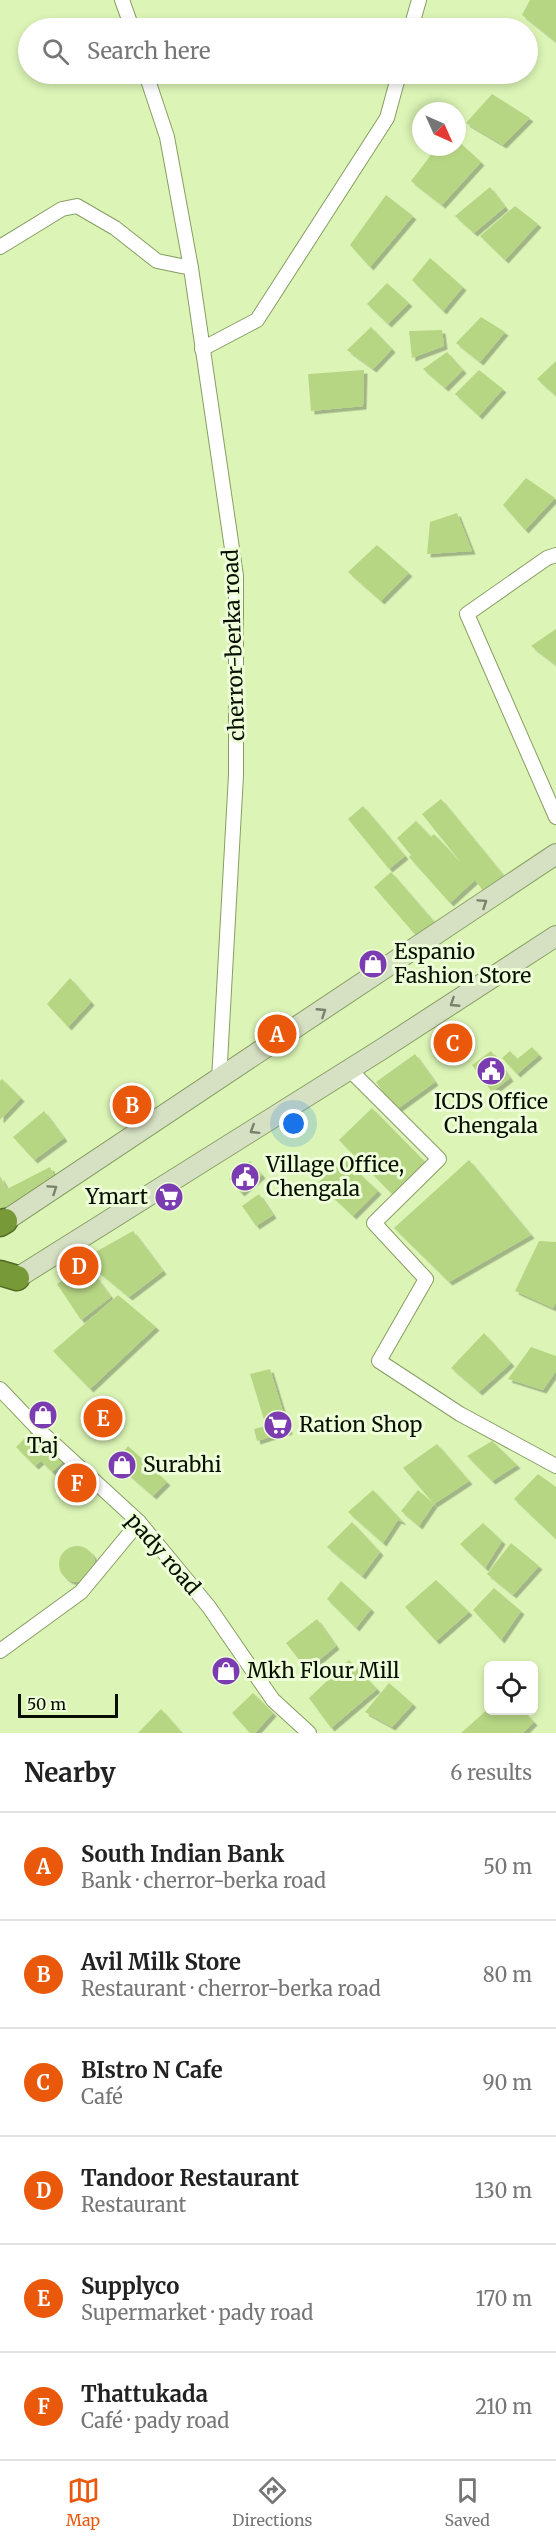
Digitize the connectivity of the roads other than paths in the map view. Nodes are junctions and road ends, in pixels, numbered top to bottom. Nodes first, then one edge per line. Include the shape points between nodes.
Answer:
1 (122, 0) edge
2 (419, 0) edge
3 (128, 18) edge
4 (414, 18) edge
5 (149, 84) edge
6 (396, 84) edge
7 (0, 247) edge
8 (191, 268) junction
9 (202, 349) junction
10 (556, 555) edge
11 (556, 817) edge
12 (556, 854) edge
13 (556, 936) edge
14 (350, 1070) junction
15 (219, 1080) junction
16 (2, 1222) edge
17 (9, 1276) edge
18 (0, 1389) edge
19 (556, 1466) edge
20 (139, 1522) junction
21 (0, 1651) edge
22 (309, 1733) edge

1 - 3 street
2 - 4 street
5 - 8 street, cherror-berka road via 167,137
6 - 9 street via 387,118 257,320
7 - 8 street via 63,209 77,206 115,228 157,261
8 - 9 street, cherror-berka road
9 - 15 street, cherror-berka road via 236,576 236,775
10 - 11 street via 467,614
15 -> 12 street
13 -> 14 street
14 -> 17 street
14 - 19 street via 439,1159 374,1223 426,1279 379,1361 460,1414
16 -> 15 street
18 - 20 street, pady road
20 - 21 street via 81,1592
20 - 22 street, pady road via 209,1607 273,1700

